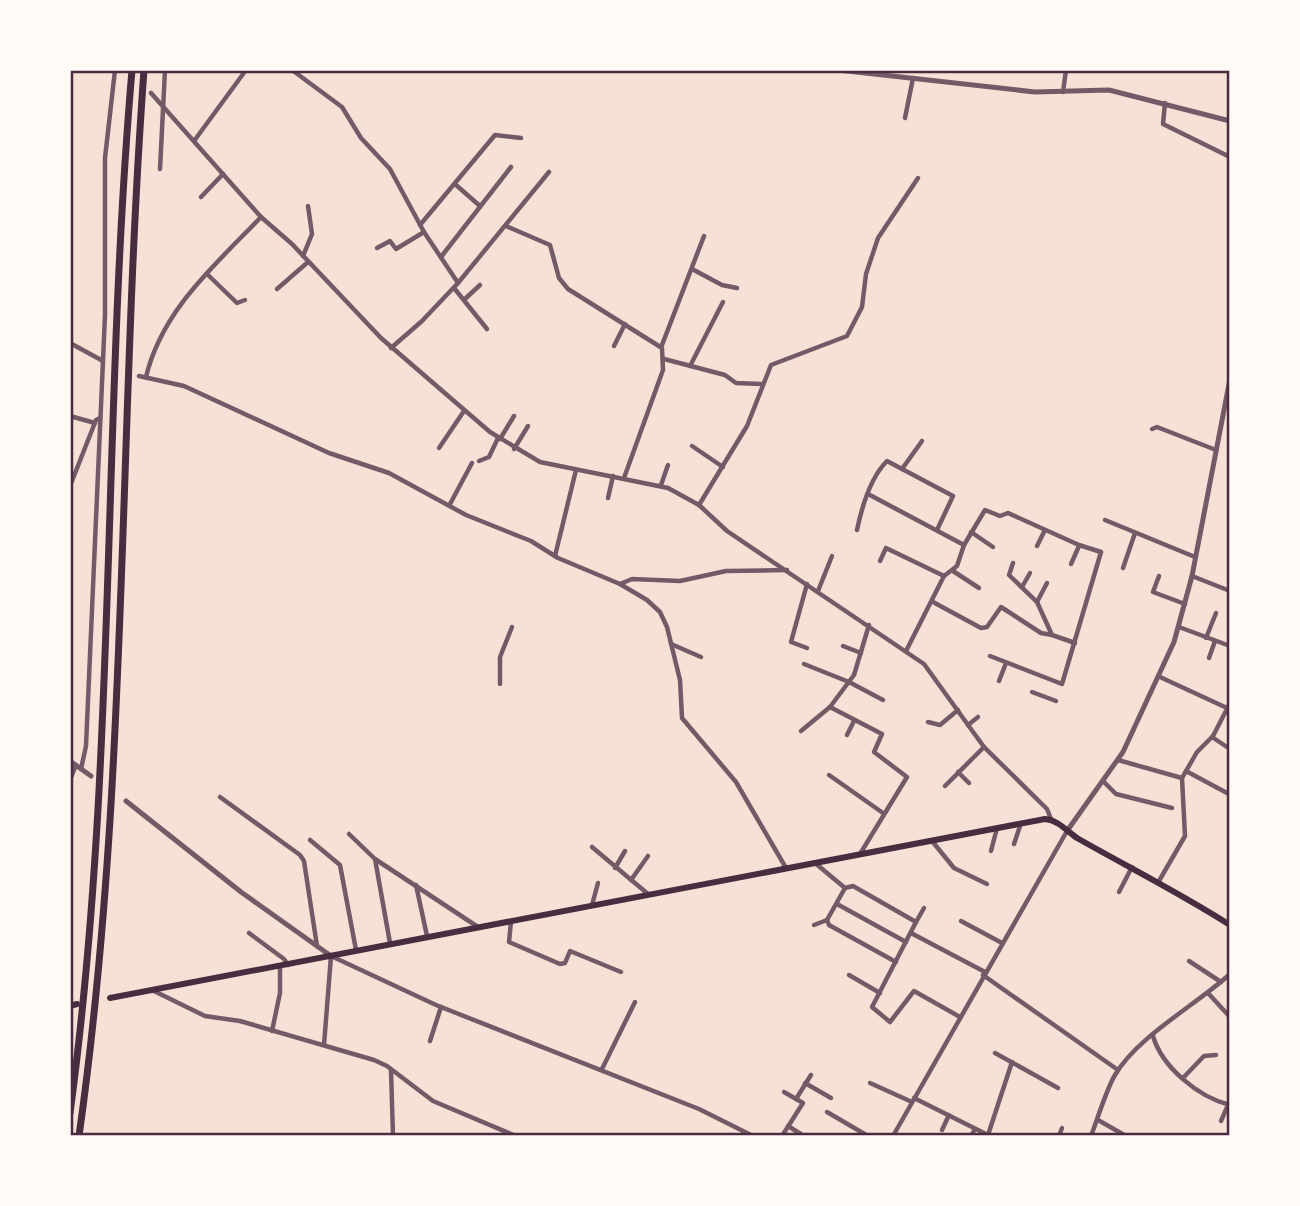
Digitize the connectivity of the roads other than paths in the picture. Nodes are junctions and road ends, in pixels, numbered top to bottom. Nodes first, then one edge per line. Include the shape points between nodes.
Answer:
1 (115, 70) edge
2 (132, 70) edge
3 (144, 70) edge
4 (165, 70) edge
5 (247, 70) edge
6 (292, 70) edge
7 (838, 70) edge
8 (1066, 70) edge
9 (913, 78) junction
10 (151, 93) dead end
11 (1063, 93) junction
12 (1165, 103) junction
13 (164, 106) junction
14 (905, 118) dead end
15 (1230, 121) edge
16 (521, 138) dead end
17 (194, 141) junction
18 (1230, 157) edge
19 (511, 167) dead end
20 (160, 169) dead end
21 (549, 172) dead end
22 (223, 174) junction
23 (918, 178) dead end
24 (456, 185) junction
25 (201, 197) dead end
26 (308, 206) dead end
27 (480, 206) junction
28 (261, 217) junction
29 (420, 225) junction
30 (506, 226) junction
31 (424, 233) junction
32 (704, 236) dead end
33 (377, 248) dead end
34 (303, 256) junction
35 (441, 257) junction
36 (309, 262) junction
37 (692, 270) junction
38 (208, 274) junction
39 (456, 285) junction
40 (480, 285) dead end
41 (737, 288) dead end
42 (276, 289) dead end
43 (466, 298) junction
44 (245, 300) dead end
45 (723, 302) dead end
46 (625, 324) junction
47 (487, 328) dead end
48 (70, 343) edge
49 (614, 346) dead end
50 (661, 346) junction
51 (391, 348) junction
52 (664, 359) junction
53 (103, 361) junction
54 (690, 366) junction
55 (139, 376) dead end
56 (146, 377) junction
57 (1230, 379) edge
58 (761, 384) junction
59 (464, 411) junction
60 (70, 416) edge
61 (513, 416) dead end
62 (100, 418) junction
63 (95, 423) junction
64 (528, 426) dead end
65 (1152, 429) dead end
66 (499, 439) junction
67 (922, 441) dead end
68 (692, 446) dead end
69 (439, 448) dead end
70 (514, 449) junction
71 (1216, 450) junction
72 (479, 461) dead end
73 (472, 463) dead end
74 (668, 465) dead end
75 (723, 467) junction
76 (902, 469) junction
77 (576, 470) junction
78 (613, 476) junction
79 (624, 478) junction
80 (661, 485) junction
81 (70, 486) edge
82 (868, 494) junction
83 (608, 498) dead end
84 (450, 504) junction
85 (699, 505) junction
86 (1105, 520) dead end
87 (856, 530) dead end
88 (936, 530) junction
89 (1045, 530) junction
90 (971, 532) junction
91 (1135, 533) junction
92 (964, 545) junction
93 (1079, 545) junction
94 (1038, 546) dead end
95 (993, 547) dead end
96 (555, 556) junction
97 (832, 556) dead end
98 (1195, 557) junction
99 (880, 561) dead end
100 (1013, 563) dead end
101 (1070, 564) dead end
102 (1123, 568) dead end
103 (788, 569) junction
104 (953, 571) junction
105 (1030, 573) dead end
106 (944, 576) junction
107 (1159, 576) dead end
108 (1192, 576) junction
109 (1047, 583) dead end
110 (620, 584) junction
111 (807, 584) junction
112 (1022, 587) junction
113 (979, 588) dead end
114 (818, 591) junction
115 (1230, 591) edge
116 (933, 601) junction
117 (1037, 602) junction
118 (1185, 604) junction
119 (1216, 613) dead end
120 (869, 625) junction
121 (512, 626) dead end
122 (1179, 627) junction
123 (1052, 635) junction
124 (1206, 638) junction
125 (1215, 641) junction
126 (1075, 643) junction
127 (671, 644) junction
128 (843, 646) dead end
129 (1230, 646) edge
130 (807, 648) dead end
131 (906, 651) junction
132 (860, 653) junction
133 (990, 656) dead end
134 (701, 657) dead end
135 (1209, 658) dead end
136 (1006, 663) junction
137 (804, 664) dead end
138 (1160, 677) junction
139 (849, 681) junction
140 (999, 681) dead end
141 (500, 684) dead end
142 (1032, 692) dead end
143 (883, 700) dead end
144 (1056, 701) dead end
145 (1228, 705) edge
146 (830, 707) junction
147 (958, 710) junction
148 (978, 717) dead end
149 (854, 721) junction
150 (928, 722) dead end
151 (968, 725) junction
152 (801, 731) dead end
153 (847, 735) dead end
154 (1212, 737) junction
155 (984, 747) junction
156 (1230, 749) edge
157 (1118, 760) junction
158 (70, 761) edge
159 (78, 767) junction
160 (1186, 771) junction
161 (958, 772) junction
162 (829, 775) dead end
163 (91, 776) dead end
164 (1182, 778) junction
165 (70, 780) edge
166 (969, 782) dead end
167 (1104, 782) junction
168 (945, 786) dead end
169 (1227, 793) dead end
170 (220, 797) dead end
171 (126, 801) dead end
172 (1172, 808) dead end
173 (883, 813) junction
174 (1051, 819) junction
175 (1021, 823) junction
176 (997, 828) junction
177 (1068, 831) junction
178 (349, 834) dead end
179 (310, 840) dead end
180 (930, 843) junction
181 (1014, 844) dead end
182 (592, 847) dead end
183 (625, 851) dead end
184 (991, 851) dead end
185 (860, 854) junction
186 (648, 856) dead end
187 (375, 859) junction
188 (815, 862) junction
189 (1133, 866) junction
190 (615, 868) junction
191 (786, 868) junction
192 (631, 880) junction
193 (1159, 881) junction
194 (598, 883) dead end
195 (416, 884) junction
196 (987, 884) dead end
197 (845, 888) junction
198 (1119, 892) dead end
199 (649, 894) junction
200 (837, 904) junction
201 (592, 905) junction
202 (924, 908) dead end
203 (511, 920) junction
204 (827, 920) junction
205 (961, 921) dead end
206 (916, 922) junction
207 (814, 925) dead end
208 (1230, 925) edge
209 (478, 926) junction
210 (248, 933) dead end
211 (911, 933) junction
212 (427, 936) junction
213 (906, 942) junction
214 (390, 943) junction
215 (1002, 943) junction
216 (317, 946) junction
217 (356, 950) junction
218 (331, 956) junction
219 (1189, 961) dead end
220 (896, 962) junction
221 (284, 966) junction
222 (621, 972) dead end
223 (984, 973) junction
224 (1230, 974) edge
225 (849, 975) dead end
226 (1221, 982) junction
227 (151, 990) junction
228 (880, 993) junction
229 (1208, 993) junction
230 (110, 998) dead end
231 (635, 1002) dead end
232 (441, 1007) junction
233 (960, 1017) junction
234 (1230, 1017) edge
235 (272, 1031) junction
236 (1153, 1035) junction
237 (430, 1041) dead end
238 (324, 1045) junction
239 (995, 1053) dead end
240 (1216, 1055) dead end
241 (1012, 1062) junction
242 (602, 1069) junction
243 (391, 1070) junction
244 (1118, 1070) junction
245 (811, 1075) dead end
246 (1183, 1078) junction
247 (805, 1083) junction
248 (870, 1083) dead end
249 (1058, 1088) dead end
250 (784, 1092) dead end
251 (831, 1098) dead end
252 (796, 1099) junction
253 (913, 1100) junction
254 (1229, 1105) edge
255 (827, 1112) dead end
256 (70, 1113) edge
257 (949, 1115) junction
258 (1098, 1120) junction
259 (1221, 1121) dead end
260 (788, 1126) junction
261 (1062, 1128) dead end
262 (975, 1129) junction
263 (942, 1130) dead end
264 (989, 1135) edge
265 (79, 1136) edge
266 (393, 1136) edge
267 (516, 1136) edge
268 (753, 1136) edge
269 (782, 1136) edge
270 (804, 1136) edge
271 (867, 1136) edge
272 (893, 1136) edge
273 (971, 1136) edge
274 (1059, 1136) edge
275 (1091, 1136) edge
276 (1126, 1136) edge

1 - 53 street via 105,158
2 - 256 highway via 119,282 102,754 90,938
3 - 265 highway via 109,841
4 - 13 street
5 - 17 street
6 - 29 street via 342,107 361,138 390,169
7 - 9 street
8 - 11 street
9 - 11 street
9 - 14 street
10 - 13 street
11 - 12 street via 1109,90
12 - 15 street
12 - 18 street via 1163,124
13 - 17 street
13 - 20 street
16 - 24 street via 495,135
17 - 22 street
19 - 27 street
21 - 30 street
22 - 25 street
22 - 28 street
23 - 58 street via 873,249 862,307 847,336 774,362
24 - 27 street
24 - 29 street
26 - 34 street via 312,234
27 - 35 street
28 - 34 street
28 - 38 street
29 - 31 street
30 - 39 street
30 - 46 street via 550,246 559,278 568,289
31 - 33 street via 396,249 390,241
31 - 35 street
32 - 37 street
34 - 36 street
35 - 39 street
36 - 42 street
36 - 51 street
37 - 41 street
37 - 50 street
38 - 44 street via 231,299 237,303
38 - 56 street via 159,336
39 - 43 street
39 - 51 street
40 - 43 street
43 - 47 street
45 - 54 street
46 - 49 street
46 - 50 street
48 - 53 street
50 - 52 street
51 - 59 street
52 - 54 street
52 - 79 street
53 - 62 street
54 - 58 street via 725,375 736,383
55 - 56 street
56 - 84 street via 184,386
57 - 71 street
58 - 75 street via 747,426
59 - 66 street
59 - 69 street
60 - 63 street
61 - 66 street
62 - 63 street
62 - 159 street via 86,746
63 - 81 street
64 - 70 street
65 - 71 street
66 - 70 street
66 - 72 street via 489,457
67 - 76 street
68 - 75 street
70 - 77 street via 540,462
71 - 98 street
73 - 84 street
74 - 80 street
75 - 85 street
76 - 82 street via 887,461
76 - 88 street via 953,496
77 - 78 street
77 - 96 street
78 - 79 street
78 - 83 street
79 - 80 street
80 - 85 street
82 - 87 street
82 - 88 street
84 - 96 street
85 - 103 street via 727,531
86 - 91 street
88 - 92 street
89 - 90 street via 1008,513 1000,516 985,510
89 - 93 street
89 - 94 street
90 - 92 street
90 - 95 street
91 - 98 street
91 - 102 street
92 - 104 street
93 - 101 street
93 - 126 street via 1101,552
96 - 110 street
97 - 114 street
98 - 108 street
99 - 106 street via 886,548
100 - 112 street via 1009,575
103 - 110 street via 726,571 680,581 632,579
103 - 111 street
104 - 106 street
104 - 113 street
105 - 112 street
106 - 116 street
107 - 118 street via 1153,592
108 - 115 street
108 - 118 street
109 - 117 street
110 - 127 street via 660,612
111 - 114 street
111 - 130 street via 791,642
112 - 117 street
114 - 120 street
116 - 123 street via 981,628 987,627 1001,607 1041,633
116 - 131 street
117 - 123 street
118 - 122 street
119 - 124 street
120 - 131 street
120 - 132 street
121 - 141 street via 500,657
122 - 124 street
122 - 138 street
123 - 126 street
124 - 125 street
125 - 129 street
125 - 135 street
126 - 136 street via 1062,684
127 - 134 street
127 - 191 street via 680,680 682,718 736,782
128 - 132 street
131 - 147 street via 931,672
132 - 139 street
133 - 136 street
136 - 140 street
137 - 139 street
138 - 145 street
138 - 157 street
139 - 143 street
139 - 146 street
142 - 144 street
145 - 154 street
146 - 149 street
146 - 152 street
147 - 150 street via 940,725
147 - 151 street
148 - 151 street
149 - 153 street
149 - 173 street via 882,734 874,752 907,777
151 - 155 street
154 - 156 street
154 - 160 street
155 - 161 street
155 - 174 street via 1047,809
157 - 164 street
157 - 167 street
158 - 159 street
159 - 163 street
159 - 165 street
160 - 164 street
160 - 169 street
161 - 166 street
161 - 168 street
162 - 173 street
164 - 193 street via 1185,836
167 - 172 street via 1116,794
167 - 177 street
170 - 216 street via 304,861
171 - 216 street
173 - 185 street
174 - 175 main road
174 - 177 main road
175 - 176 main road
175 - 181 street
176 - 180 main road
176 - 184 street
177 - 189 main road
177 - 215 street
178 - 187 street
179 - 217 street via 340,865
180 - 185 main road
180 - 196 street via 954,868
182 - 190 street
183 - 190 street
185 - 188 main road
186 - 192 street
187 - 195 street
187 - 214 street
188 - 191 main road
188 - 197 street
189 - 193 main road
189 - 198 street
190 - 192 street
191 - 199 main road
192 - 199 street
193 - 208 main road
194 - 201 street
195 - 209 street
195 - 212 street
197 - 200 street
197 - 206 street via 853,886
199 - 201 main road
200 - 204 street
200 - 213 street
201 - 203 main road
202 - 206 street
203 - 209 main road
203 - 222 street via 509,942 560,964 570,951
204 - 207 street
204 - 220 street
205 - 215 street
206 - 211 street
209 - 212 main road
210 - 221 street via 284,958
211 - 213 street
211 - 223 street
212 - 214 main road
213 - 220 street
214 - 217 main road
215 - 223 street
216 - 218 street
217 - 218 main road
218 - 221 main road
218 - 232 street
218 - 238 street
219 - 226 street
220 - 228 street
221 - 227 main road
221 - 235 street
223 - 233 street
223 - 244 street
224 - 226 street
225 - 228 street
226 - 229 street
227 - 230 main road
227 - 235 street via 205,1016
228 - 233 street via 872,1007 890,1022 914,991
229 - 234 street
229 - 236 street
231 - 242 street
232 - 237 street
232 - 242 street
233 - 253 street
235 - 238 street
236 - 244 street
236 - 246 street via 1158,1052
238 - 243 street
239 - 241 street
240 - 246 street via 1204,1056
241 - 249 street
241 - 264 street
242 - 268 street
243 - 266 street
243 - 267 street via 433,1101
244 - 258 street
245 - 247 street
246 - 254 street
247 - 251 street
247 - 252 street
248 - 253 street
250 - 252 street
252 - 260 street via 803,1104
253 - 257 street
253 - 272 street
254 - 259 street
255 - 271 street
257 - 262 street
257 - 263 street
258 - 275 street
258 - 276 street
260 - 269 street
260 - 270 street
261 - 274 street
262 - 264 street
262 - 273 street

